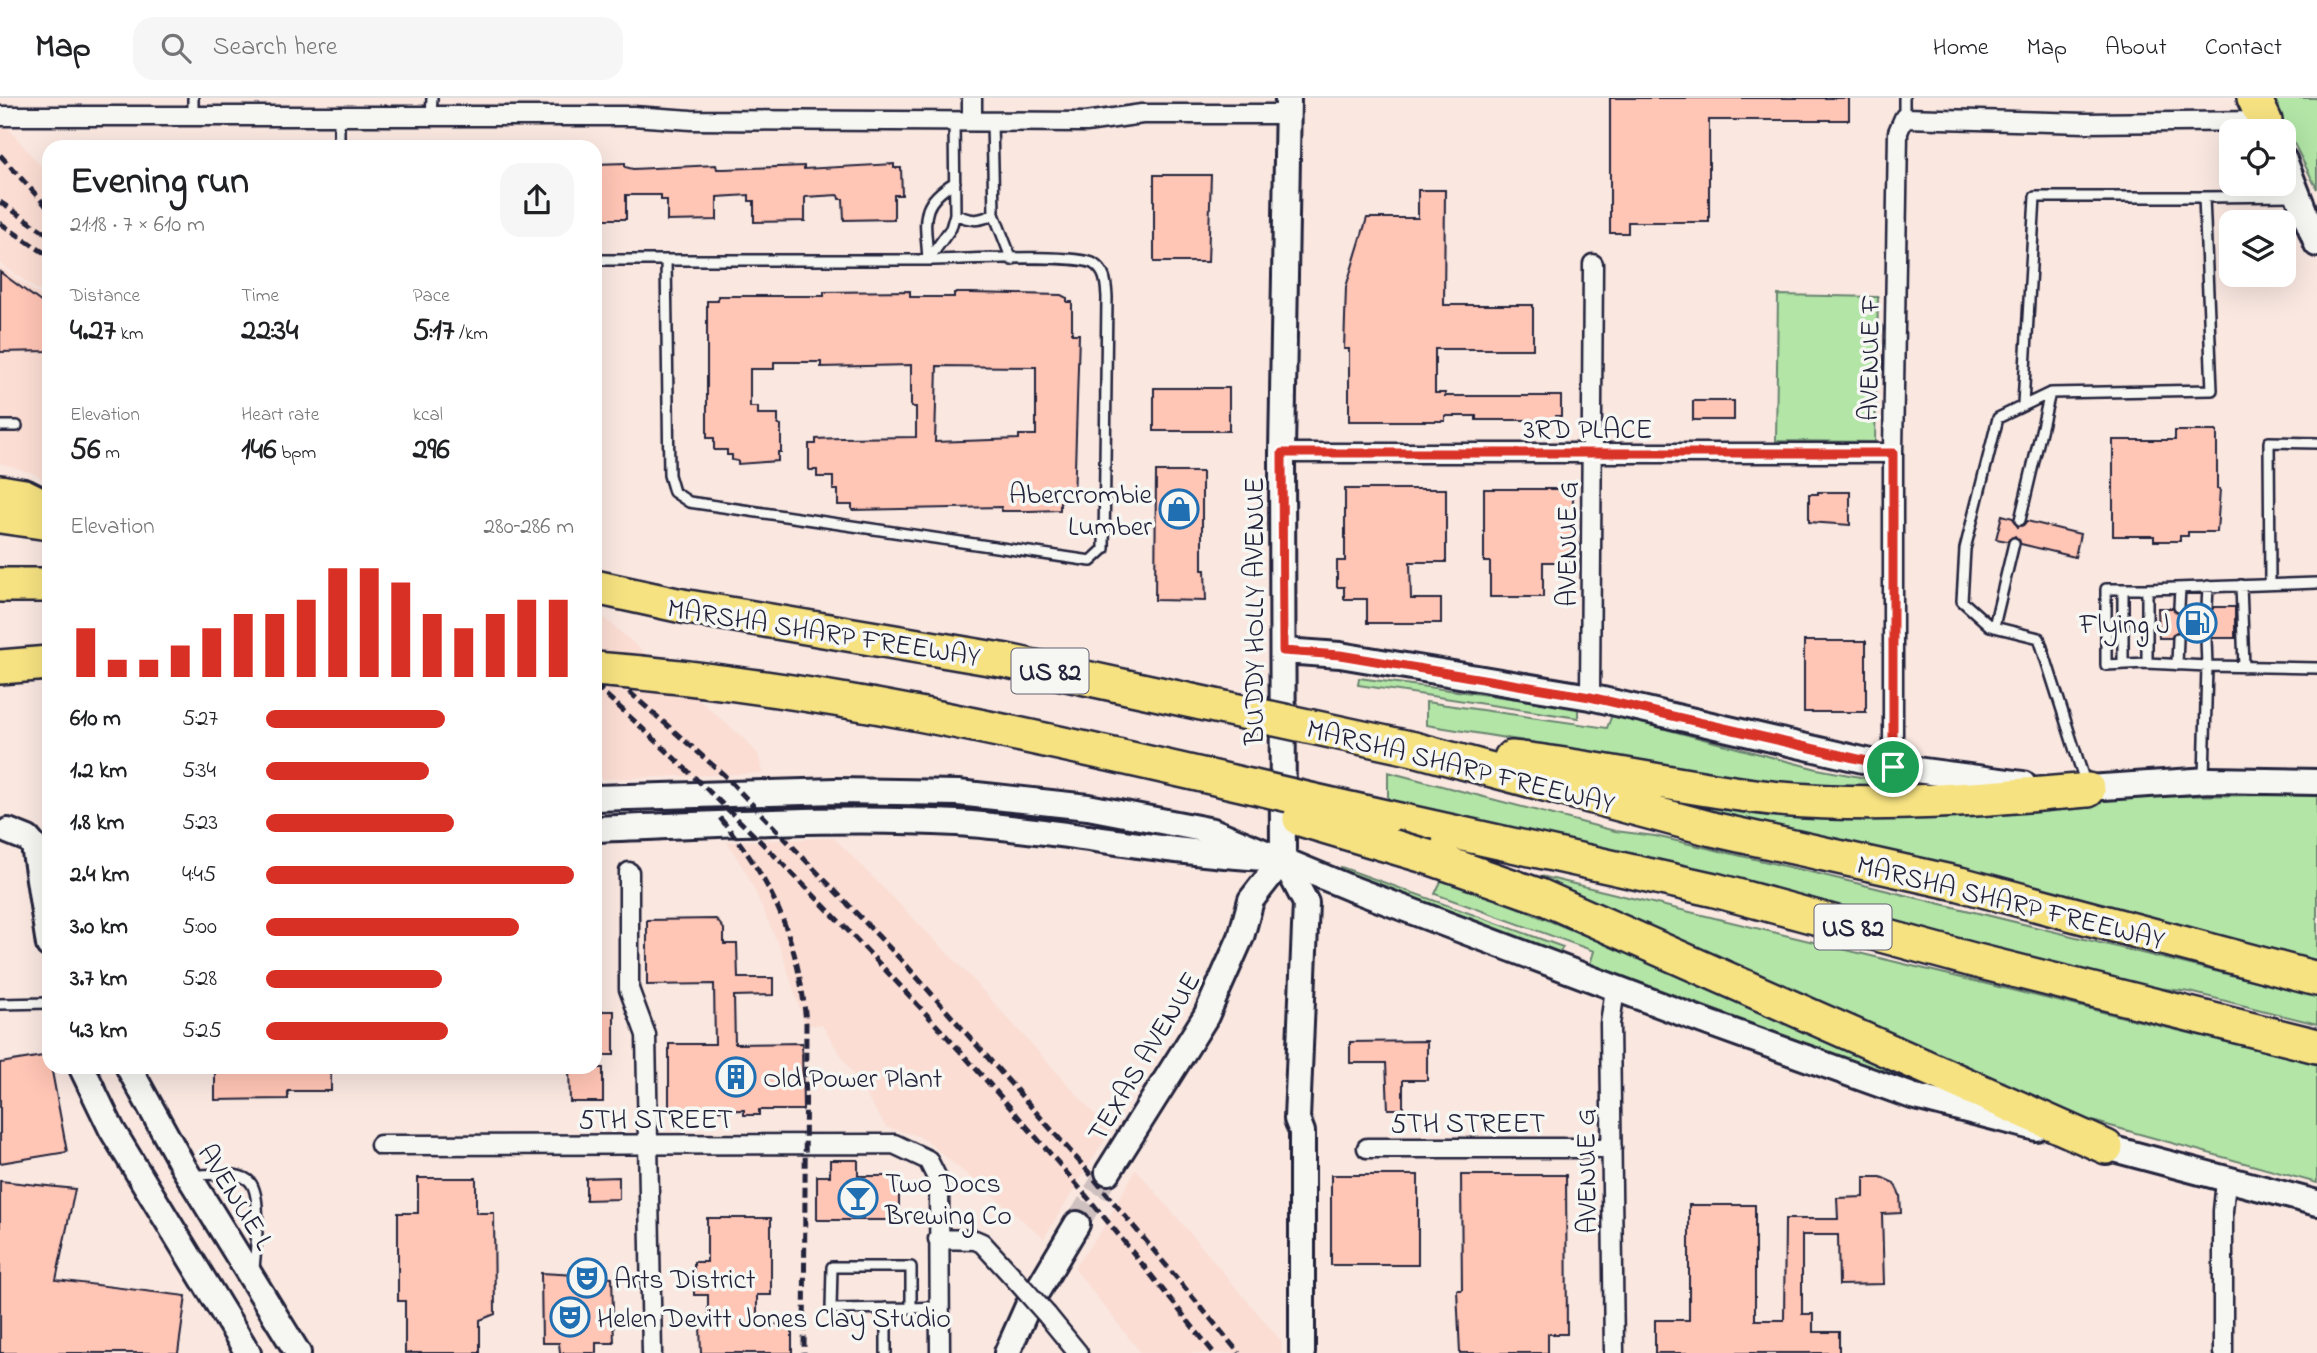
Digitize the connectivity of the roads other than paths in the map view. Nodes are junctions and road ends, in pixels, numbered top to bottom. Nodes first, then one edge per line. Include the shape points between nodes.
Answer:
1 (972, 98) edge
2 (1904, 98) edge
3 (1288, 106) edge
4 (50, 107) edge
5 (193, 107) edge
6 (339, 107) edge
7 (432, 107) edge
8 (2259, 112) edge
9 (0, 116) edge
10 (1904, 118) junction
11 (963, 121) junction
12 (992, 121) junction
13 (339, 140) edge
14 (955, 182) junction
15 (2296, 190) edge
16 (2204, 197) junction
17 (2299, 197) junction
18 (955, 214) junction
19 (994, 214) junction
20 (2317, 244) edge
21 (602, 260) edge
22 (666, 260) junction
23 (928, 260) junction
24 (1012, 260) junction
25 (1593, 264) dead end
26 (2050, 393) junction
27 (2024, 404) junction
28 (0, 426) edge
29 (18, 426) dead end
30 (2317, 443) edge
31 (1282, 453) junction
32 (1893, 453) junction
33 (1593, 454) junction
34 (0, 477) edge
35 (0, 492) edge
36 (42, 507) edge
37 (42, 510) edge
38 (42, 515) edge
39 (0, 516) edge
40 (2020, 520) dead end
41 (2014, 543) dead end
42 (2270, 583) junction
43 (2317, 583) edge
44 (0, 585) edge
45 (42, 585) edge
46 (2241, 585) junction
47 (2207, 586) junction
48 (2180, 588) junction
49 (602, 589) edge
50 (2123, 589) junction
51 (2147, 589) junction
52 (602, 601) edge
53 (682, 606) junction
54 (2179, 607) dead end
55 (2207, 607) dead end
56 (1994, 626) junction
57 (2178, 638) dead end
58 (2206, 638) dead end
59 (0, 651) edge
60 (1283, 651) junction
61 (42, 652) edge
62 (2147, 663) junction
63 (42, 664) edge
64 (2123, 664) junction
65 (2177, 665) junction
66 (2207, 666) junction
67 (0, 667) edge
68 (2244, 667) junction
69 (2317, 668) edge
70 (602, 670) edge
71 (1590, 697) junction
72 (1026, 737) junction
73 (1415, 749) junction
74 (1893, 767) junction
75 (2204, 780) junction
76 (2317, 782) edge
77 (2088, 790) junction
78 (602, 798) edge
79 (602, 829) edge
80 (4, 831) edge
81 (42, 833) edge
82 (1283, 859) junction
83 (629, 872) dead end
84 (42, 899) edge
85 (2317, 979) edge
86 (1615, 989) junction
87 (42, 1003) edge
88 (0, 1004) edge
89 (2317, 1046) edge
90 (85, 1074) edge
91 (133, 1074) edge
92 (1297, 1119) junction
93 (649, 1144) junction
94 (380, 1145) dead end
95 (2106, 1147) junction
96 (1367, 1148) dead end
97 (1612, 1148) junction
98 (1108, 1172) tunnel mouth
99 (188, 1175) junction
100 (2226, 1181) junction
101 (2317, 1203) edge
102 (1077, 1224) tunnel mouth
103 (938, 1239) junction
104 (254, 1279) junction
105 (940, 1307) junction
106 (886, 1308) junction
107 (911, 1308) junction
108 (248, 1353) edge
109 (298, 1353) edge
110 (652, 1353) edge
111 (886, 1353) edge
112 (940, 1353) edge
113 (1007, 1353) edge
114 (1078, 1353) edge
115 (1287, 1353) edge
116 (1302, 1353) edge
117 (1614, 1353) edge
118 (2224, 1353) edge

1 - 11 street
2 - 10 lane
3 - 12 street via 1142,114 1086,122
3 - 31 main road, BUDDY HOLLY AVENUE
4 - 5 street
4 - 9 street
5 - 6 street
6 - 7 street
6 - 13 lane
7 - 11 street
8 - 10 street via 2085,123
10 - 32 street, AVENUE F via 1898,132
11 - 12 street
11 - 14 lane
12 - 19 lane
14 - 18 lane
14 - 23 lane via 928,202
15 - 17 main road
16 - 17 lane
16 - 26 lane via 2211,390
16 - 27 lane via 2035,197
17 - 20 main road
18 - 19 lane via 969,220
18 - 23 lane via 951,229
19 - 24 lane
21 - 22 lane
22 - 23 lane
22 - 24 lane via 669,475 674,492 689,502 1091,561 1104,549 1105,275 1093,263
23 - 24 lane
25 - 33 street, AVENUE G
26 - 27 lane
26 - 40 lane
27 - 56 lane via 1998,418 1965,549 1962,601
28 - 29 lane
30 - 42 lane via 2269,442
31 - 33 street, 3RD PLACE
31 - 60 main road, BUDDY HOLLY AVENUE
32 - 33 street, 3RD PLACE
32 - 74 street, AVENUE F
33 - 71 street, AVENUE G
34 - 36 main road via 29,490
35 - 37 highway via 24,496
38 - 39 highway
41 - 56 lane
42 - 43 lane
42 - 46 lane
44 - 45 highway
46 - 47 lane
46 - 68 lane
47 - 48 lane
47 - 55 lane
48 - 51 lane
48 - 54 lane
49 - 53 highway
50 - 51 lane
50 - 64 lane
50 - 64 lane via 2106,589 2106,664
51 - 62 lane
52 - 53 highway, MARSHA SHARP FREEWAY / US 82
53 - 73 highway, MARSHA SHARP FREEWAY / US 82, bridge via 1007,661
56 - 77 lane via 2039,638
57 - 65 lane
58 - 66 lane
59 - 61 highway
60 - 71 main road via 1340,655
60 - 82 main road, BUDDY HOLLY AVENUE
62 - 64 lane
62 - 65 lane
63 - 67 highway
65 - 66 lane
66 - 68 lane
66 - 75 lane
68 - 69 lane
70 - 72 highway, bridge via 691,676
71 - 74 main road
72 - 89 highway, US 82, bridge via 1715,890
72 - 95 highway, bridge via 1428,857 1540,896
73 - 77 highway via 1569,764 1776,799 1851,804 1931,804
73 - 85 highway, MARSHA SHARP FREEWAY / US 82 via 1712,829 1960,884
74 - 77 main road
75 - 76 main road
75 - 77 main road
78 - 82 main road via 836,791 1014,798 1213,831
79 - 82 main road via 954,823 1067,833 1209,856
80 - 81 main road
80 - 84 main road via 28,839 34,846
82 - 86 main road
82 - 92 main road, BUDDY HOLLY AVENUE via 1306,903
82 - 98 main road, TEXAS AVENUE via 1251,900 1241,937 1206,1016
83 - 93 street via 629,989 646,1035
86 - 95 main road via 1912,1096
86 - 97 street, AVENUE G via 1610,1024
87 - 88 lane
90 - 108 main road via 112,1130
91 - 99 main road, AVENUE L
92 - 115 main road, BUDDY HOLLY AVENUE via 1291,1132
92 - 116 main road, BUDDY HOLLY AVENUE via 1302,1132
93 - 94 street, 5TH STREET
93 - 103 street, 5TH STREET via 878,1143 906,1147 928,1160 939,1182
93 - 110 street
95 - 100 main road
96 - 97 street, 5TH STREET
97 - 117 street, AVENUE G
99 - 104 main road, AVENUE L
99 - 104 lane via 242,1178 254,1188
100 - 101 main road
100 - 118 street
102 - 113 main road via 1027,1308
103 - 105 street
103 - 114 street, bridge via 982,1243
104 - 109 main road, AVENUE L
105 - 107 lane
105 - 112 street
106 - 107 lane
106 - 107 lane via 831,1309 832,1267 911,1267
106 - 111 lane

